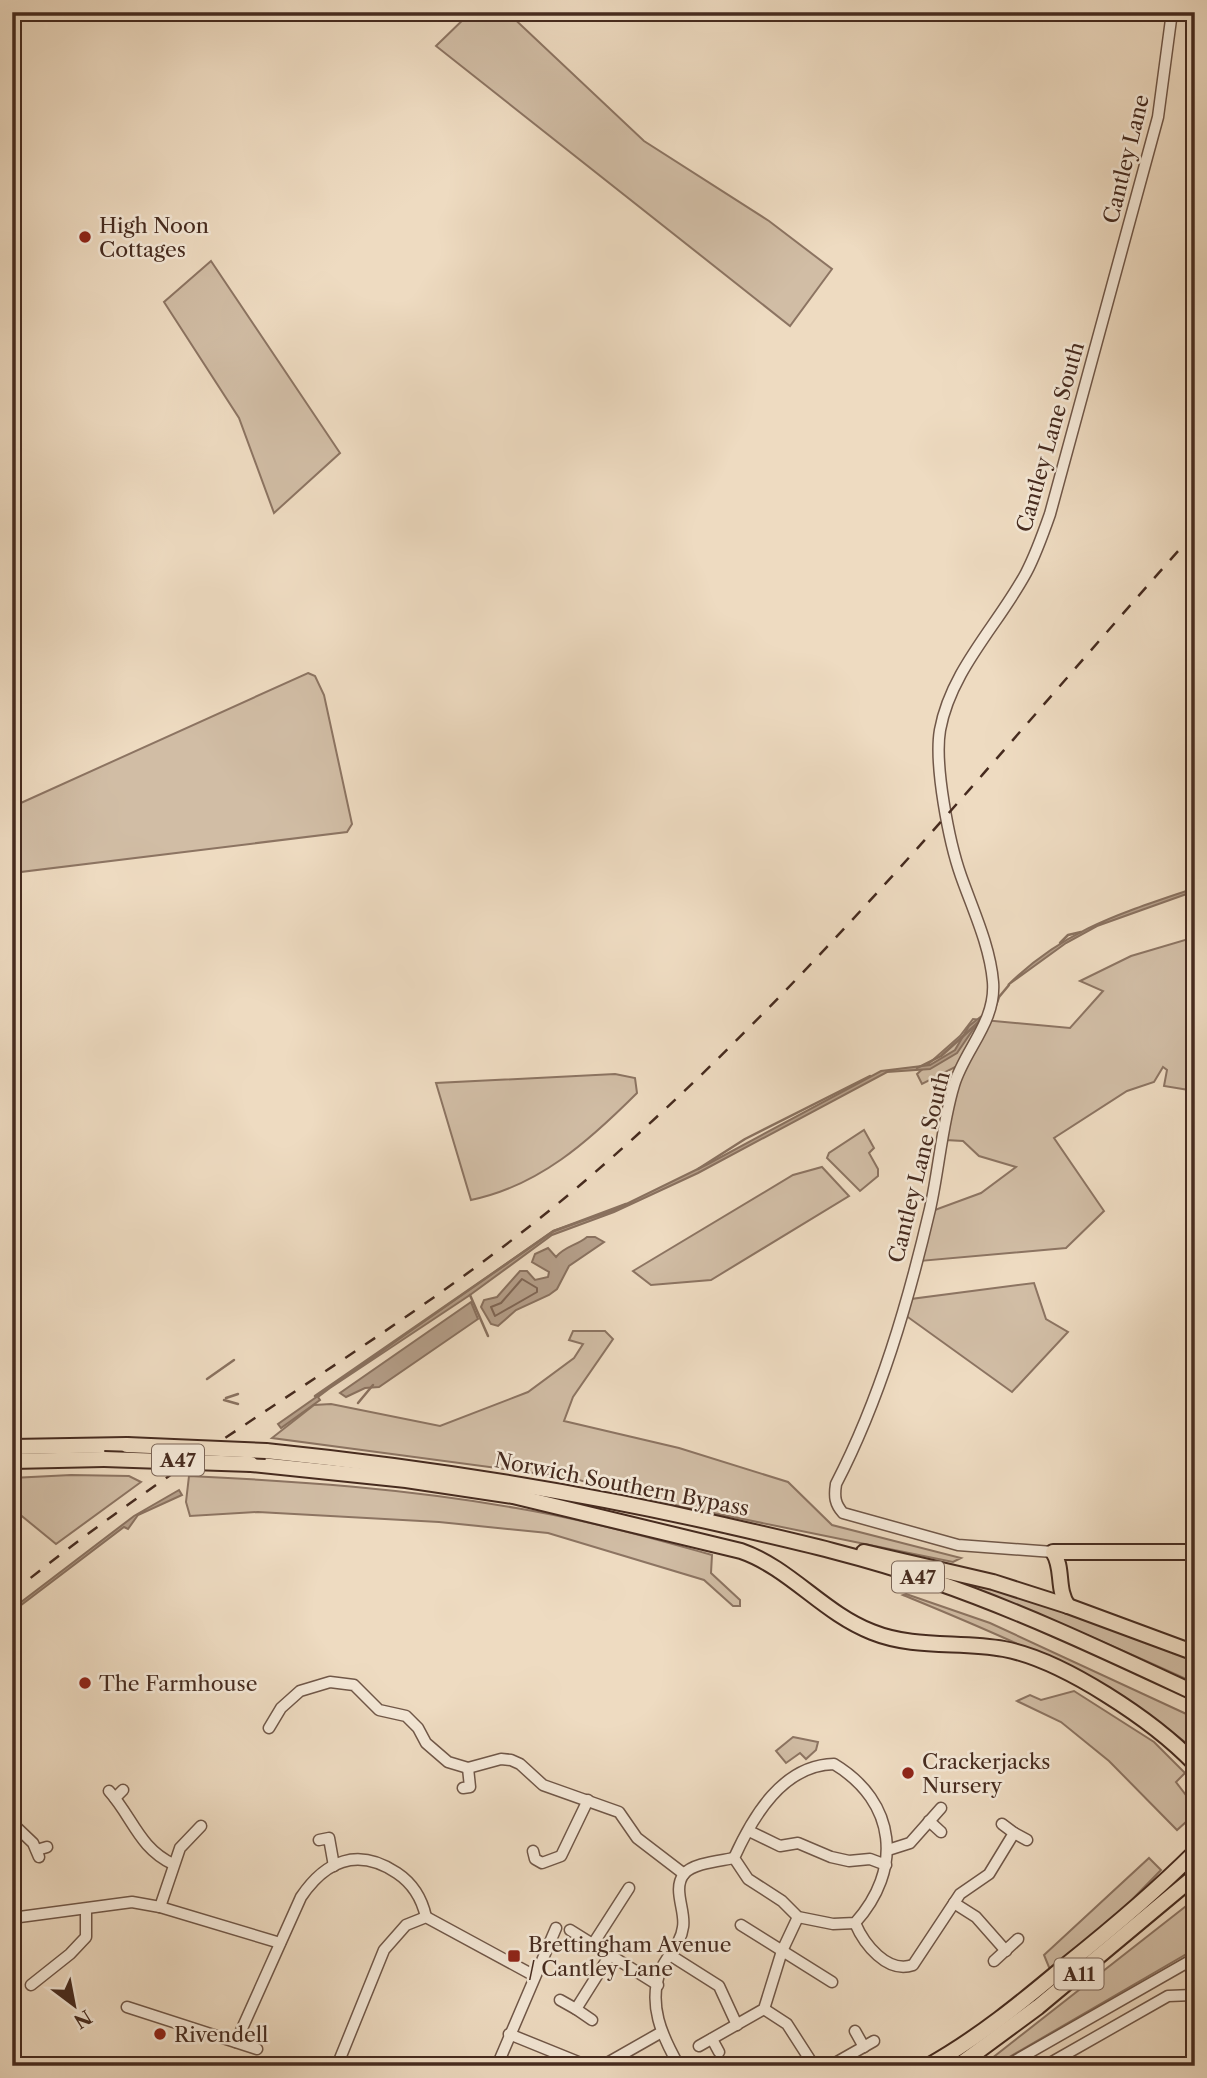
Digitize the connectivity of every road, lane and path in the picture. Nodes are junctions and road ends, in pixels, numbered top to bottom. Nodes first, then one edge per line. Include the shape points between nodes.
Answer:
1 (1172, 12) edge
2 (1107, 312) joint
3 (12, 1447) edge
4 (12, 1461) edge
5 (626, 1503) junction
6 (1053, 1552) junction
7 (1195, 1552) edge
8 (1068, 1606) junction
9 (1195, 1653) edge
10 (1195, 1693) edge
11 (269, 1728) dead end
12 (1195, 1764) edge
13 (468, 1768) junction
14 (470, 1787) dead end
15 (116, 1793) dead end
16 (589, 1800) junction
17 (941, 1808) dead end
18 (929, 1821) junction
19 (12, 1823) edge
20 (1002, 1824) dead end
21 (749, 1830) junction
22 (941, 1832) dead end
23 (199, 1833) dead end
24 (1014, 1833) junction
25 (328, 1837) dead end
26 (1027, 1840) dead end
27 (888, 1850) junction
28 (41, 1851) dead end
29 (533, 1851) dead end
30 (1195, 1852) edge
31 (734, 1858) junction
32 (173, 1864) junction
33 (886, 1865) junction
34 (334, 1866) junction
35 (684, 1874) junction
36 (1195, 1876) edge
37 (629, 1888) dead end
38 (954, 1903) junction
39 (160, 1907) junction
40 (86, 1910) junction
41 (426, 1917) junction
42 (798, 1917) junction
43 (12, 1918) edge
44 (855, 1923) junction
45 (741, 1925) dead end
46 (556, 1928) dead end
47 (570, 1930) dead end
48 (1018, 1939) dead end
49 (280, 1943) junction
50 (593, 1944) junction
51 (782, 1951) junction
52 (1006, 1951) junction
53 (610, 1955) junction
54 (670, 1955) junction
55 (1195, 1958) edge
56 (994, 1961) dead end
57 (533, 1975) junction
58 (832, 1982) dead end
59 (37, 1984) dead end
60 (659, 1985) junction
61 (1193, 1995) dead end
62 (560, 2000) dead end
63 (127, 2007) dead end
64 (576, 2009) junction
65 (764, 2009) junction
66 (592, 2020) dead end
67 (737, 2025) junction
68 (855, 2031) dead end
69 (660, 2033) junction
70 (509, 2034) junction
71 (712, 2039) junction
72 (874, 2041) dead end
73 (236, 2042) junction
74 (699, 2046) dead end
75 (864, 2047) junction
76 (257, 2049) dead end
77 (719, 2052) dead end
78 (337, 2066) edge
79 (497, 2066) edge
80 (588, 2066) edge
81 (602, 2066) edge
82 (679, 2066) edge
83 (814, 2066) edge
84 (830, 2066) edge
85 (928, 2066) edge
86 (958, 2066) edge
87 (1006, 2066) edge
88 (1045, 2066) edge

1 - 2 street, Cantley Lane via 1158,117
2 - 6 street, Cantley Lane South via 1038,548 952,692 940,733 947,817 959,872 992,970 993,995 986,1025 954,1084 930,1210 901,1316 863,1432 836,1484 835,1499 844,1513 855,1519 933,1540
3 - 5 highway, Norwich Southern Bypass / A47, bridge via 127,1445 266,1451 513,1481
4 - 12 highway, A47, bridge via 251,1464 405,1480 513,1496 741,1551 765,1561 833,1612 870,1632 920,1643 1004,1649 1044,1663 1133,1712
5 - 8 highway, A47 via 926,1565
5 - 10 highway, Norwich Southern Bypass / A47 via 782,1538 932,1581 1067,1633
6 - 7 highway
6 - 8 highway via 1060,1591
8 - 9 highway, A47
11 - 13 street via 281,1708 300,1691 314,1684 343,1682 365,1692 379,1710 406,1716 448,1762
13 - 14 street
13 - 16 street via 511,1760 543,1784
15 - 32 street via 145,1846
16 - 29 street via 561,1856 542,1863
16 - 35 street via 619,1812 637,1838
17 - 18 street
18 - 22 street
18 - 27 street via 910,1843
19 - 28 street
20 - 24 street
21 - 27 street via 789,1778 819,1765 834,1764 867,1789 876,1804
21 - 31 street
21 - 33 street via 780,1846 799,1843 831,1857 870,1859
23 - 32 street via 180,1848
24 - 26 street
24 - 38 street via 989,1874
25 - 34 street
27 - 33 street
30 - 85 highway, A11 via 1029,1996
31 - 35 street
31 - 42 street via 748,1878
32 - 39 street
33 - 44 street via 881,1884
34 - 41 street via 363,1858 388,1868 409,1882
34 - 49 street via 313,1880
35 - 54 street via 679,1893 683,1931
36 - 86 highway, A11 via 1028,2015
37 - 50 street
38 - 44 street via 919,1960 907,1967 873,1951
38 - 52 street via 976,1917
39 - 40 street via 132,1902
39 - 49 street
40 - 43 street
40 - 59 street via 86,1937
41 - 57 street
41 - 78 street via 406,1925 384,1950
42 - 44 street
42 - 51 street
45 - 51 street
46 - 57 street
47 - 50 street
48 - 52 street
49 - 73 street
50 - 53 street
51 - 58 street
51 - 65 street
52 - 56 street
53 - 60 street
53 - 64 street
54 - 60 street
54 - 67 street via 719,1986
55 - 87 street
57 - 70 street
60 - 69 street via 656,2018
61 - 88 street via 1168,1996
62 - 64 street
63 - 73 street via 149,2010
64 - 66 street
65 - 67 street
65 - 83 street via 787,2024
67 - 71 street
68 - 75 street
69 - 81 street
69 - 82 street
70 - 79 street
70 - 80 street
71 - 74 street
71 - 77 street
72 - 75 street
73 - 76 street
75 - 84 street

